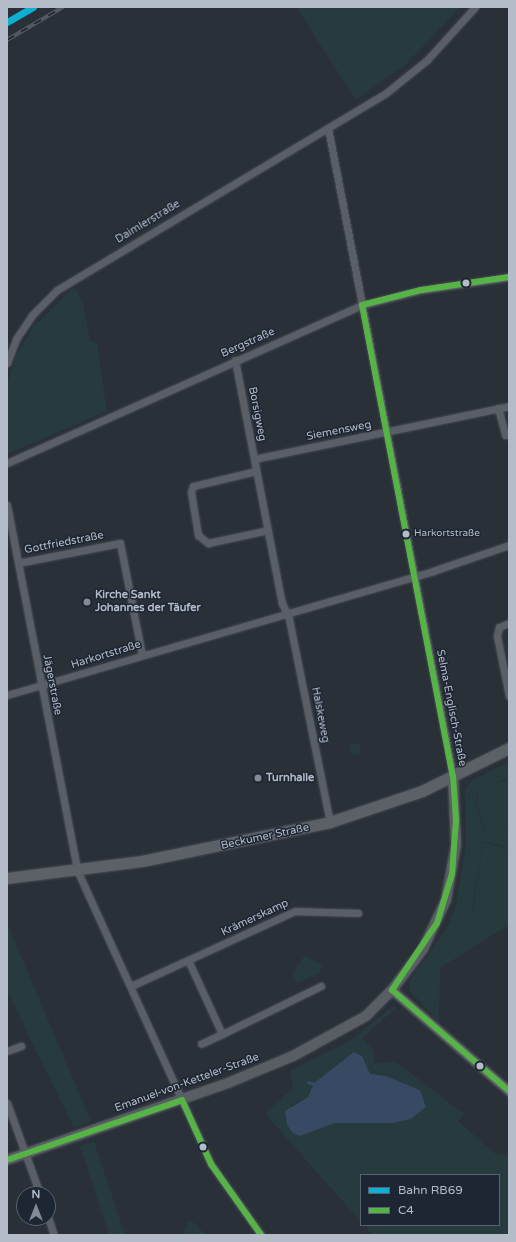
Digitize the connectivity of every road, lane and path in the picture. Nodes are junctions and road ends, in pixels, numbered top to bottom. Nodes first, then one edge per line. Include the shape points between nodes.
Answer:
1 (475, 7) edge
2 (328, 128) junction
3 (509, 277) edge
4 (362, 305) junction
5 (236, 360) junction
6 (7, 363) edge
7 (509, 406) edge
8 (498, 408) junction
9 (386, 433) junction
10 (509, 434) edge
11 (254, 459) junction
12 (7, 463) edge
13 (256, 471) junction
14 (7, 505) edge
15 (268, 530) junction
16 (509, 545) edge
17 (18, 563) junction
18 (414, 575) junction
19 (286, 612) junction
20 (509, 623) edge
21 (142, 655) junction
22 (41, 685) junction
23 (7, 695) edge
24 (509, 696) edge
25 (509, 748) edge
26 (452, 776) junction
27 (330, 822) junction
28 (77, 870) junction
29 (7, 878) edge
30 (358, 914) dead end
31 (188, 960) junction
32 (131, 986) junction
33 (321, 986) dead end
34 (392, 990) junction
35 (222, 1034) junction
36 (201, 1044) dead end
37 (21, 1046) dead end
38 (7, 1051) edge
39 (509, 1091) edge
40 (182, 1100) junction
41 (7, 1103) edge
42 (26, 1153) junction
43 (7, 1160) edge
44 (37, 1186) edge
45 (261, 1235) edge

1 - 2 street, Daimlerstraße via 422,64 386,93
2 - 4 street, Selma-Englisch-Straße
2 - 6 street, Daimlerstraße via 57,290 32,315 16,339
3 - 4 street, Bergstraße via 443,286
4 - 5 street, Bergstraße
4 - 9 street, Selma-Englisch-Straße
5 - 11 street, Borsigweg
5 - 12 street, Bergstraße
7 - 8 street, Siemensweg
8 - 9 street, Siemensweg via 394,428
8 - 10 street via 505,435
9 - 11 street, Siemensweg
9 - 18 street, Selma-Englisch-Straße
11 - 13 street, Borsigweg
13 - 15 street, Borsigweg
13 - 15 street via 193,486 191,492 198,535 208,543
14 - 17 street, Jägerstraße
15 - 19 street, Borsigweg
16 - 18 street, Harkortstraße
17 - 21 street, Gottfriedstraße via 120,543
17 - 22 street, Jägerstraße
18 - 19 street, Harkortstraße
18 - 26 street, Selma-Englisch-Straße
19 - 21 street, Harkortstraße
19 - 27 street, Halskeweg
20 - 24 street via 499,627 497,636
21 - 22 street, Harkortstraße
22 - 23 street, Harkortstraße
22 - 28 street, Jägerstraße
25 - 26 main road, Beckumer Straße
26 - 27 main road, Beckumer Straße via 380,807
26 - 34 main road, Emanuel-von-Ketteler-Straße via 456,845 446,900 423,949
27 - 28 main road, Beckumer Straße via 195,851
28 - 29 main road, Beckumer Straße
28 - 32 street, Jägerstraße
30 - 31 street, Krämerskamp via 295,911
31 - 32 street, Krämerskamp
31 - 35 street
32 - 40 street, Jägerstraße
33 - 35 street
34 - 39 street
34 - 40 main road, Emanuel-von-Ketteler-Straße via 366,1016 333,1035 242,1077
35 - 36 street
37 - 38 street
40 - 42 main road, Emanuel-von-Ketteler-Straße
40 - 45 street, Jägerstraße via 211,1164
41 - 42 street
42 - 43 main road, Emanuel-von-Ketteler-Straße
42 - 44 street

